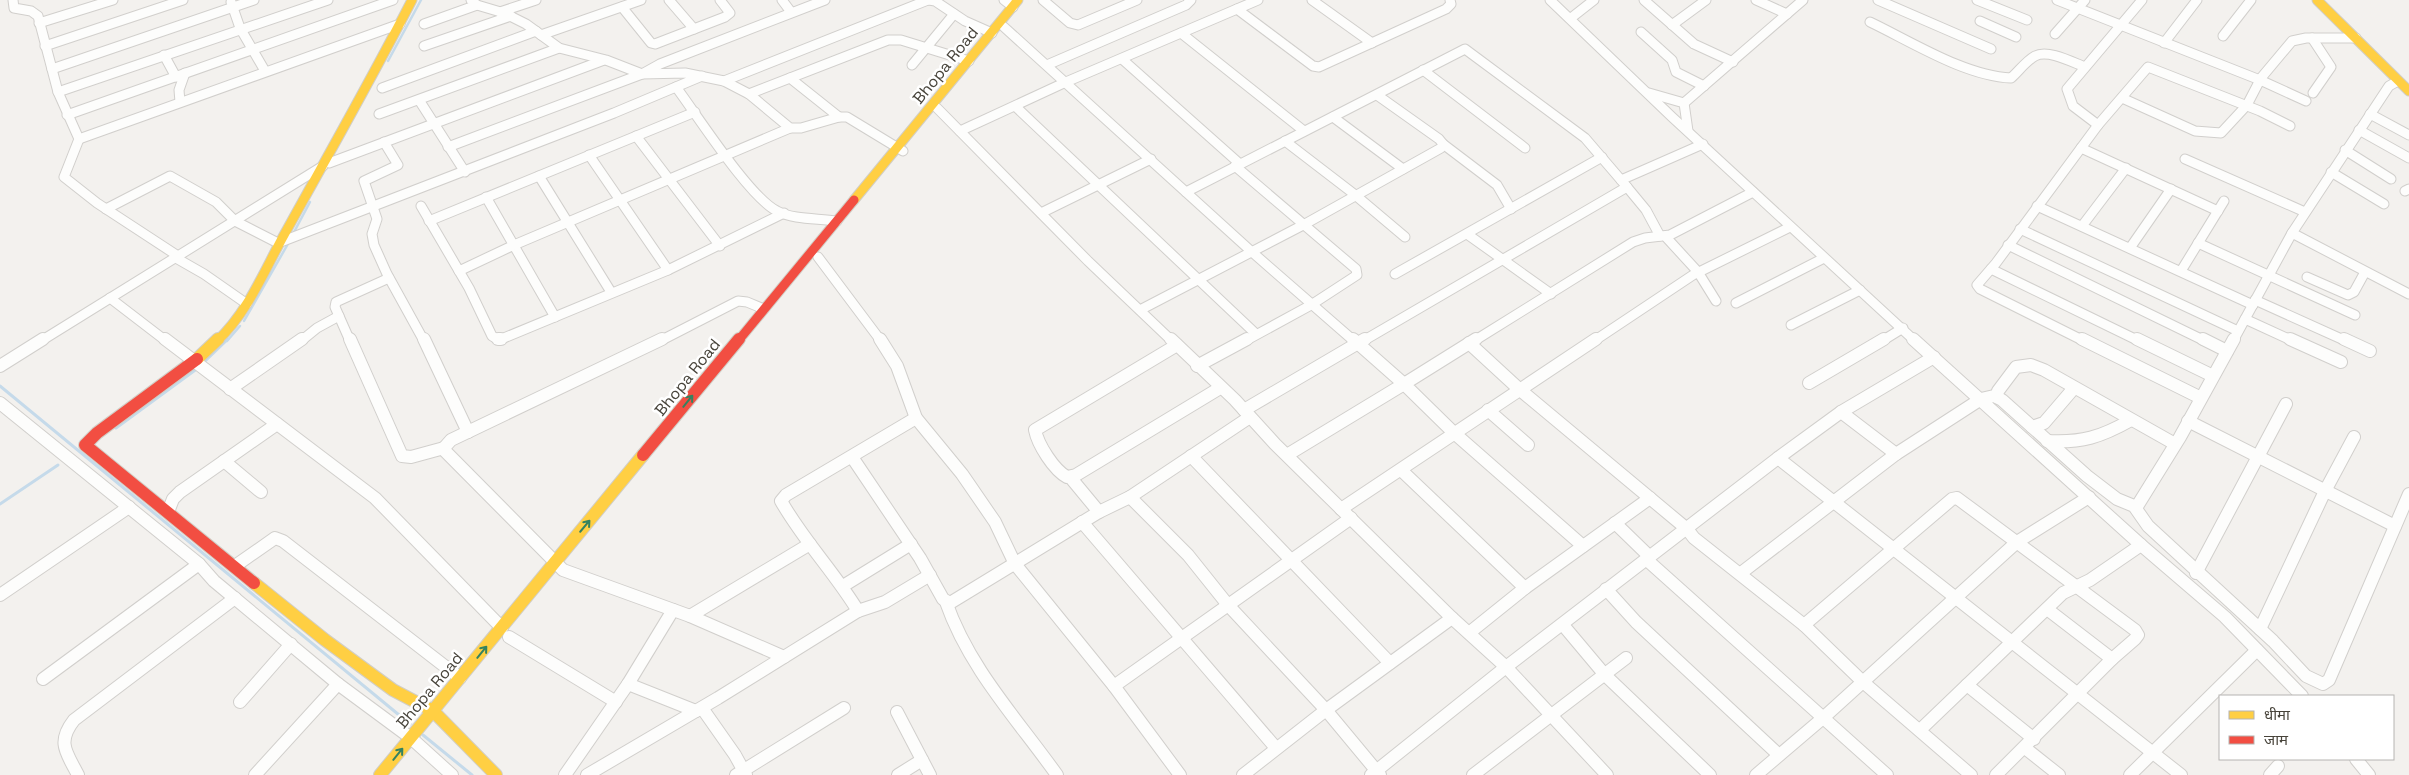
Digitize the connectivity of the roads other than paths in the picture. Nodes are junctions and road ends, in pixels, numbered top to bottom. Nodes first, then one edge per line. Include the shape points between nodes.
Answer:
1 (12, 0) edge
2 (113, 0) edge
3 (183, 0) edge
4 (254, 0) edge
5 (328, 0) edge
6 (393, 0) edge
7 (412, 0) edge
8 (536, 0) edge
9 (641, 0) edge
10 (669, 0) edge
11 (720, 0) edge
12 (782, 0) edge
13 (825, 0) edge
14 (928, 0) edge
15 (1026, 0) edge
16 (1044, 0) edge
17 (1137, 0) edge
18 (1191, 0) edge
19 (1258, 0) edge
20 (1312, 0) edge
21 (1450, 0) edge
22 (1550, 0) edge
23 (1594, 0) edge
24 (1644, 0) edge
25 (1706, 0) edge
26 (1756, 0) edge
27 (1803, 0) edge
28 (1977, 0) edge
29 (2057, 0) edge
30 (2085, 0) edge
31 (2142, 0) edge
32 (2197, 0) edge
33 (2251, 0) edge
34 (2317, 0) edge
35 (1881, 1) edge
36 (1012, 2) edge
37 (232, 3) edge
38 (474, 3) edge
39 (622, 7) junction
40 (1237, 9) junction
41 (2078, 9) junction
42 (500, 12) junction
43 (791, 12) junction
44 (954, 14) junction
45 (1787, 14) junction
46 (511, 16) junction
47 (1571, 18) junction
48 (2027, 20) dead end
49 (1980, 21) dead end
50 (1870, 22) dead end
51 (39, 23) junction
52 (400, 24) junction
53 (424, 24) dead end
54 (1672, 24) junction
55 (2119, 26) junction
56 (1004, 27) junction
57 (240, 28) junction
58 (694, 29) junction
59 (1641, 32) dead end
60 (538, 33) junction
61 (992, 33) junction
62 (1180, 33) junction
63 (2055, 34) dead end
64 (2016, 36) dead end
65 (2224, 36) dead end
66 (2312, 38) junction
67 (2356, 38) junction
68 (1991, 40) junction
69 (1372, 43) junction
70 (2164, 43) junction
71 (45, 46) junction
72 (424, 46) dead end
73 (559, 48) junction
74 (927, 48) junction
75 (253, 50) junction
76 (164, 55) junction
77 (1122, 59) junction
78 (606, 60) junction
79 (969, 61) junction
80 (1733, 62) junction
81 (912, 65) dead end
82 (1047, 65) junction
83 (2085, 67) junction
84 (52, 69) junction
85 (1423, 70) junction
86 (266, 71) junction
87 (642, 74) junction
88 (181, 75) junction
89 (702, 76) junction
90 (790, 78) junction
91 (2260, 80) junction
92 (724, 81) junction
93 (2398, 81) junction
94 (1066, 82) junction
95 (1704, 86) junction
96 (676, 87) junction
97 (382, 88) dead end
98 (2409, 91) edge
99 (58, 92) junction
100 (1647, 93) junction
101 (2313, 93) dead end
102 (749, 94) junction
103 (1377, 94) junction
104 (2122, 98) junction
105 (419, 100) junction
106 (2306, 101) dead end
107 (180, 102) junction
108 (1684, 103) junction
109 (2247, 105) junction
110 (1015, 106) junction
111 (937, 108) junction
112 (695, 112) junction
113 (379, 114) dead end
114 (2370, 114) junction
115 (67, 115) junction
116 (1333, 116) junction
117 (839, 117) junction
118 (433, 123) junction
119 (2098, 125) junction
120 (2290, 126) dead end
121 (790, 128) junction
122 (2359, 130) junction
123 (960, 131) junction
124 (1304, 131) junction
125 (1688, 131) junction
126 (2409, 135) edge
127 (636, 136) junction
128 (79, 139) junction
129 (1285, 141) junction
130 (384, 142) junction
131 (1442, 144) junction
132 (1703, 144) junction
133 (448, 148) junction
134 (1525, 148) dead end
135 (2081, 148) junction
136 (900, 150) junction
137 (2345, 150) junction
138 (589, 155) junction
139 (728, 155) junction
140 (1602, 157) junction
141 (2409, 158) edge
142 (1150, 159) junction
143 (2185, 159) dead end
144 (330, 163) junction
145 (1237, 165) junction
146 (2126, 168) junction
147 (1403, 169) junction
148 (465, 172) junction
149 (2331, 172) junction
150 (539, 176) junction
151 (671, 179) junction
152 (2391, 179) dead end
153 (1624, 184) junction
154 (1096, 185) junction
155 (2171, 189) junction
156 (1186, 192) junction
157 (1753, 192) junction
158 (1354, 194) junction
159 (486, 197) junction
160 (621, 200) junction
161 (2224, 201) dead end
162 (2384, 204) dead end
163 (421, 206) dead end
164 (2037, 206) junction
165 (372, 207) junction
166 (106, 209) junction
167 (1511, 209) junction
168 (2218, 210) junction
169 (2306, 212) junction
170 (784, 213) junction
171 (1041, 213) junction
172 (429, 220) junction
173 (235, 221) junction
174 (837, 221) junction
175 (569, 222) junction
176 (1305, 224) junction
177 (2082, 226) junction
178 (1790, 227) junction
179 (2020, 229) junction
180 (2292, 233) junction
181 (1467, 234) junction
182 (1662, 236) junction
183 (1405, 237) dead end
184 (286, 241) junction
185 (2198, 243) junction
186 (514, 245) junction
187 (720, 246) junction
188 (2008, 246) junction
189 (2130, 248) junction
190 (1252, 252) junction
191 (177, 257) junction
192 (818, 257) junction
193 (1824, 258) junction
194 (1501, 260) junction
195 (1991, 268) junction
196 (668, 270) junction
197 (459, 271) junction
198 (2181, 271) junction
199 (1698, 272) junction
200 (2365, 272) junction
201 (1395, 274) dead end
202 (2269, 274) junction
203 (2308, 277) dead end
204 (388, 278) junction
205 (1200, 280) junction
206 (1860, 290) junction
207 (611, 292) junction
208 (1551, 294) junction
209 (2409, 294) edge
210 (110, 298) junction
211 (1716, 301) dead end
212 (1736, 302) dead end
213 (2254, 302) junction
214 (247, 304) junction
215 (1311, 305) junction
216 (764, 309) junction
217 (1140, 310) junction
218 (2355, 315) dead end
219 (339, 316) junction
220 (555, 317) junction
221 (2245, 319) junction
222 (1791, 325) dead end
223 (1903, 328) junction
224 (2238, 331) junction
225 (1256, 334) junction
226 (1469, 343) junction
227 (1355, 344) junction
228 (1177, 345) junction
229 (2227, 351) junction
230 (2370, 351) dead end
231 (1934, 357) junction
232 (2341, 362) dead end
233 (199, 365) junction
234 (0, 366) edge
235 (1197, 366) junction
236 (2213, 376) junction
237 (1809, 383) dead end
238 (1404, 384) junction
239 (1220, 388) junction
240 (2074, 388) junction
241 (230, 389) junction
242 (1520, 389) junction
243 (1997, 397) junction
244 (2201, 398) junction
245 (1981, 399) junction
246 (0, 403) edge
247 (2286, 404) dead end
248 (1488, 410) junction
249 (1840, 412) junction
250 (1247, 413) junction
251 (916, 418) junction
252 (2131, 420) junction
253 (2188, 421) junction
254 (277, 424) junction
255 (2032, 427) junction
256 (468, 432) junction
257 (1453, 432) junction
258 (2354, 437) dead end
259 (2047, 441) junction
260 (2175, 444) junction
261 (1528, 445) dead end
262 (444, 448) junction
263 (1896, 454) junction
264 (1287, 455) junction
265 (1191, 456) junction
266 (2258, 456) junction
267 (852, 457) junction
268 (1778, 458) junction
269 (224, 461) junction
270 (1401, 470) junction
271 (1070, 477) junction
272 (2325, 491) junction
273 (261, 492) dead end
274 (2409, 494) edge
275 (1130, 497) junction
276 (2089, 497) junction
277 (1650, 498) junction
278 (1834, 503) junction
279 (129, 507) junction
280 (2136, 508) junction
281 (1341, 509) junction
282 (168, 512) junction
283 (1099, 512) junction
284 (1351, 518) junction
285 (1082, 522) junction
286 (1615, 523) junction
287 (2396, 526) junction
288 (1687, 529) junction
289 (2017, 542) junction
290 (810, 544) junction
291 (911, 544) junction
292 (2141, 545) junction
293 (1584, 546) junction
294 (1893, 550) junction
295 (1649, 558) junction
296 (1291, 560) junction
297 (199, 564) junction
298 (1015, 564) junction
299 (235, 566) junction
300 (559, 567) junction
301 (2196, 572) junction
302 (1741, 573) junction
303 (930, 575) junction
304 (843, 586) junction
305 (2076, 586) junction
306 (1525, 588) junction
307 (1606, 589) junction
308 (0, 595) edge
309 (235, 598) junction
310 (1955, 598) junction
311 (946, 602) junction
312 (535, 605) dead end
313 (1228, 605) junction
314 (2047, 609) junction
315 (673, 610) junction
316 (858, 611) junction
317 (690, 616) junction
318 (1452, 618) junction
319 (1563, 625) junction
320 (1804, 625) junction
321 (2260, 629) junction
322 (1469, 633) junction
323 (508, 634) junction
324 (1184, 638) junction
325 (2012, 643) junction
326 (292, 644) junction
327 (2257, 650) junction
328 (784, 657) junction
329 (1626, 658) dead end
330 (2112, 658) junction
331 (1390, 663) junction
332 (1506, 667) junction
333 (1605, 675) junction
334 (460, 678) junction
335 (43, 679) dead end
336 (1863, 682) junction
337 (338, 684) junction
338 (628, 684) junction
339 (1968, 685) junction
340 (1114, 686) junction
341 (464, 691) dead end
342 (2077, 694) junction
343 (2301, 695) edge
344 (240, 702) dead end
345 (616, 702) junction
346 (844, 708) dead end
347 (699, 709) junction
348 (1326, 710) junction
349 (897, 712) dead end
350 (1550, 714) junction
351 (434, 718) junction
352 (1823, 718) junction
353 (1920, 730) junction
354 (416, 740) junction
355 (2030, 743) junction
356 (1276, 748) junction
357 (2152, 752) junction
358 (1779, 755) junction
359 (922, 760) junction
360 (2357, 760) edge
361 (741, 773) edge
362 (1602, 773) edge
363 (1376, 774) edge
364 (78, 775) edge
365 (255, 775) edge
366 (380, 775) edge
367 (395, 775) edge
368 (452, 775) edge
369 (496, 775) edge
370 (565, 775) edge
371 (587, 775) edge
372 (898, 775) edge
373 (930, 775) edge
374 (1057, 775) edge
375 (1180, 775) edge
376 (1243, 775) edge
377 (1473, 775) edge
378 (1710, 775) edge
379 (1756, 775) edge
380 (1887, 775) edge
381 (1971, 775) edge
382 (1996, 775) edge
383 (2059, 775) edge
384 (2130, 775) edge
385 (2181, 775) edge
386 (2369, 775) edge

1 - 51 street via 14,8 36,14
2 - 51 street
3 - 71 street
4 - 37 street
5 - 57 street
6 - 75 street
7 - 52 main road
8 - 42 street
9 - 39 street
10 - 58 street
11 - 58 street via 729,15
12 - 43 street
13 - 43 street
14 - 44 street
14 - 92 street
15 - 56 main road, Bhopa Road
16 - 17 street via 1070,23 1078,25
18 - 82 street via 1186,5
19 - 40 street
20 - 69 street
21 - 69 street via 1451,4 1446,9
22 - 47 street
23 - 47 street
24 - 54 street
25 - 54 street
26 - 45 street
27 - 45 street
28 - 48 street
29 - 41 street
30 - 41 street
31 - 55 street
32 - 70 street
33 - 65 street
34 - 67 main road
35 - 68 street
36 - 61 main road, Bhopa Road
37 - 57 street
37 - 84 street
38 - 42 street
38 - 53 street
39 - 58 street via 652,44
39 - 60 street
40 - 62 street
40 - 69 street via 1316,67
41 - 55 street
41 - 63 street
42 - 46 street
43 - 87 street
44 - 61 street
44 - 74 street
45 - 80 street
46 - 60 street
46 - 72 street
47 - 100 street
49 - 68 street
50 - 83 street via 1959,64 1999,78 2011,78 2038,55
51 - 71 street
52 - 86 street
52 - 144 main road
54 - 80 street via 1697,46
55 - 70 street
55 - 83 street
56 - 82 street
56 - 111 main road, Bhopa Road
57 - 75 street
57 - 76 street
59 - 95 street via 1672,60 1676,72
60 - 73 street
60 - 97 street
61 - 79 main road, Bhopa Road
62 - 77 street
62 - 124 street
64 - 68 street
66 - 67 street
66 - 91 street via 2292,41
66 - 101 street via 2331,67
67 - 93 main road
70 - 91 street
71 - 84 street
73 - 78 street
73 - 105 street
74 - 79 street
74 - 81 street
74 - 90 street via 888,40
75 - 86 street
75 - 88 street
76 - 88 street
76 - 99 street
77 - 94 street
77 - 145 street
78 - 87 street
78 - 118 street
79 - 136 main road, Bhopa Road
80 - 95 street
82 - 94 street
83 - 119 street via 2066,92 2075,109
84 - 99 street
85 - 103 street
85 - 134 street
85 - 140 street via 1461,50 1469,50 1576,130
86 - 107 street
87 - 89 street via 676,72
87 - 133 street
88 - 107 street
88 - 115 street
89 - 92 street
89 - 96 street
90 - 102 street
90 - 117 street
91 - 106 street
91 - 109 street
92 - 102 street
93 - 98 main road
93 - 114 street via 2390,85
94 - 110 street
94 - 142 street
95 - 108 street
96 - 112 street
96 - 148 street
99 - 115 street
100 - 108 street
100 - 125 street
102 - 121 street
103 - 116 street
103 - 131 street
104 - 109 street via 2195,131 2211,134 2226,130
104 - 109 street via 2149,67
104 - 119 street
105 - 113 street
105 - 118 street
107 - 128 street
108 - 125 street
109 - 120 street
110 - 123 street
110 - 154 street
111 - 123 street
111 - 136 main road, Bhopa Road
112 - 127 street
112 - 139 street
114 - 122 street
114 - 126 street
115 - 128 street
116 - 124 street
116 - 147 street
117 - 121 street
117 - 136 street via 855,120
118 - 130 street
118 - 133 street
119 - 135 street
121 - 139 street
122 - 137 street
122 - 141 street
123 - 171 street
124 - 129 street
125 - 132 street
127 - 138 street
127 - 151 street
128 - 166 street via 64,170 64,177
129 - 145 street
129 - 158 street
130 - 144 street
130 - 165 street via 398,165 364,179
131 - 147 street via 1433,154
131 - 167 street via 1497,185
132 - 153 street
132 - 157 street
133 - 148 street
135 - 146 street
135 - 164 street
136 - 174 main road, Bhopa Road
136 - 192 main road, Bhopa Road
137 - 149 street
137 - 152 street
138 - 150 street
138 - 160 street
139 - 151 street
139 - 170 street via 770,207
140 - 153 street
140 - 167 street
142 - 154 street
142 - 156 street
143 - 169 street
144 - 173 street
144 - 184 main road
145 - 156 street
145 - 176 street
146 - 155 street
146 - 177 street
147 - 158 street
148 - 165 street
149 - 162 street
149 - 169 street
150 - 159 street
150 - 175 street
151 - 160 street
151 - 187 street
153 - 182 street
153 - 194 street
154 - 171 street
154 - 205 street
155 - 168 street
155 - 189 street
156 - 190 street
157 - 178 street
157 - 182 street
158 - 176 street
158 - 183 street
159 - 172 street
159 - 186 street
160 - 175 street
160 - 196 street
161 - 168 street
163 - 172 street
164 - 177 street
164 - 179 street
165 - 184 street
165 - 204 street via 377,222 373,240
166 - 173 street via 170,176 216,202
166 - 191 street
167 - 181 street
168 - 185 street
169 - 180 street
170 - 174 street
170 - 187 street
171 - 217 street
172 - 197 street
173 - 184 street
173 - 191 street
174 - 216 main road, Bhopa Road
175 - 186 street
175 - 207 street
176 - 190 street
176 - 215 street via 1358,272 1356,278
177 - 189 street
178 - 193 street
178 - 199 street
179 - 188 street
179 - 224 street
180 - 200 street
180 - 202 street
181 - 194 street
181 - 201 street
182 - 199 street
182 - 208 street via 1633,242
184 - 214 main road
185 - 198 street
185 - 202 street
186 - 197 street
186 - 220 street
187 - 196 street
188 - 195 street
188 - 229 street
189 - 198 street
190 - 205 street
190 - 215 street
191 - 210 street
191 - 214 street
192 - 251 street via 887,348
192 - 300 main road, Bhopa Road
193 - 206 street
193 - 212 street
194 - 208 street
194 - 227 street
195 - 236 street
195 - 244 street via 1977,285 1980,289
196 - 207 street
197 - 220 street via 492,336 496,338 504,338
198 - 213 street
199 - 211 street
199 - 242 street
200 - 203 street via 2354,292 2348,296
200 - 209 street
202 - 213 street
202 - 218 street
204 - 219 street via 336,302
204 - 256 street via 432,356
205 - 217 street
205 - 225 street
206 - 222 street
206 - 223 street
207 - 220 street
208 - 226 street
210 - 233 street
210 - 234 street
213 - 221 street
213 - 230 street
214 - 233 main road
215 - 225 street
215 - 227 street
216 - 256 street via 738,301
300 -> 216 main road, Bhopa Road
217 - 228 street
219 - 241 street
219 - 262 street via 402,456 411,458
221 - 224 street
221 - 232 street
223 - 231 street
223 - 237 street
224 - 229 street
225 - 235 street
226 - 238 street
226 - 242 street
227 - 238 street
227 - 250 street
228 - 235 street
228 - 271 street via 1035,430 1036,438 1062,474
229 - 236 street
231 - 245 street
231 - 249 street
233 - 241 street
233 - 282 main road via 97,432 85,445
235 - 239 street
236 - 244 street
238 - 257 street
238 - 264 street
239 - 250 street
239 - 271 street
240 - 243 street via 2038,367 2020,365 1998,391
240 - 252 street
240 - 255 street via 2044,423
241 - 254 street
242 - 248 street
242 - 277 street
243 - 245 street
243 - 255 street
244 - 253 street
245 - 263 street
245 - 276 street
246 - 279 street
247 - 266 street
248 - 257 street
248 - 261 street
249 - 263 street
249 - 268 street
250 - 264 street
250 - 265 street
251 - 267 street
251 - 298 street via 962,474 995,522
252 - 259 street via 2095,439
252 - 260 street
253 - 260 street
253 - 266 street
254 - 269 street
254 - 323 street via 375,498
255 - 259 street
256 - 262 street via 451,440
257 - 270 street
257 - 293 street
258 - 272 street
259 - 280 street via 2101,488
260 - 280 street
262 - 300 street
263 - 278 street
264 - 281 street
265 - 275 street
265 - 296 street
266 - 272 street
266 - 301 street
267 - 290 street via 782,498 781,504
267 - 291 street
268 - 278 street
268 - 288 street
269 - 273 street
269 - 282 street via 180,492
270 - 281 street
270 - 306 street
271 - 283 street
272 - 287 street
272 - 321 street
274 - 287 street
275 - 283 street
275 - 313 street via 1188,554
276 - 289 street
276 - 292 street
277 - 286 street
277 - 288 street
278 - 294 street
278 - 302 street
279 - 297 street
279 - 308 street
280 - 301 street via 2148,526
281 - 284 street
282 - 299 main road
283 - 285 street
284 - 296 street
284 - 318 street
285 - 298 street
285 - 324 street
286 - 293 street
286 - 295 street
287 - 321 street via 2327,682 2319,684 2306,676
288 - 295 street
288 - 302 street via 1694,538
289 - 294 street via 1954,498
289 - 305 street
289 - 310 street
290 - 304 street
290 - 317 street
291 - 303 street
291 - 304 street
292 - 305 street
292 - 327 street via 2225,617
293 - 306 street
294 - 310 street
294 - 320 street
295 - 307 street
295 - 352 street
296 - 313 street
296 - 331 street
297 - 309 street
297 - 335 street
298 - 311 street via 955,601
298 - 340 street
299 - 334 street via 275,538 283,541
299 - 351 main road via 393,690
300 - 312 main road, Bhopa Road
300 - 315 street
300 - 323 main road, Bhopa Road
301 - 321 street
302 - 320 street
303 - 311 street
303 - 316 street via 885,602
304 - 316 street
305 - 314 street via 2063,593
305 - 330 street via 2137,632 2135,639
306 - 322 street
307 - 319 street
307 - 358 street
309 - 326 street
309 - 364 street via 69,725 62,741
310 - 325 street
310 - 336 street
311 - 374 street via 956,630 988,680
313 - 324 street
313 - 348 street
314 - 325 street
314 - 330 street
315 - 317 street
315 - 338 street
316 - 328 street
317 - 328 street
318 - 322 street
318 - 331 street
319 - 332 street
319 - 333 street
320 - 336 street
322 - 332 street
334 -> 323 main road, Bhopa Road
323 - 345 street
324 - 340 street
324 - 356 street
325 - 339 street
325 - 342 street
326 - 337 street
326 - 344 street
327 - 343 street
327 - 357 street
328 - 347 street
329 - 333 street
330 - 342 street
331 - 348 street
332 - 350 street
332 - 363 street
333 - 350 street
333 - 378 street
334 - 351 main road, Bhopa Road
336 - 352 street
336 - 353 street
337 - 354 street
337 - 365 street
338 - 345 street
338 - 347 street
339 - 353 street
339 - 355 street
340 - 375 street
341 - 351 main road, Bhopa Road
342 - 355 street
342 - 357 street
345 - 370 street
346 - 361 street
347 - 361 street
347 - 371 street
348 - 356 street
348 - 363 street
349 - 359 street
350 - 362 street
350 - 377 street
351 - 354 main road, Bhopa Road
351 - 369 main road
352 - 358 street
352 - 380 street
353 - 381 street
366 -> 354 main road, Bhopa Road
354 - 367 main road, Bhopa Road
354 - 368 street
355 - 382 street
355 - 383 street
356 - 376 street
357 - 384 street
357 - 385 street
358 - 379 street
359 - 372 street
359 - 373 street
360 - 386 street

